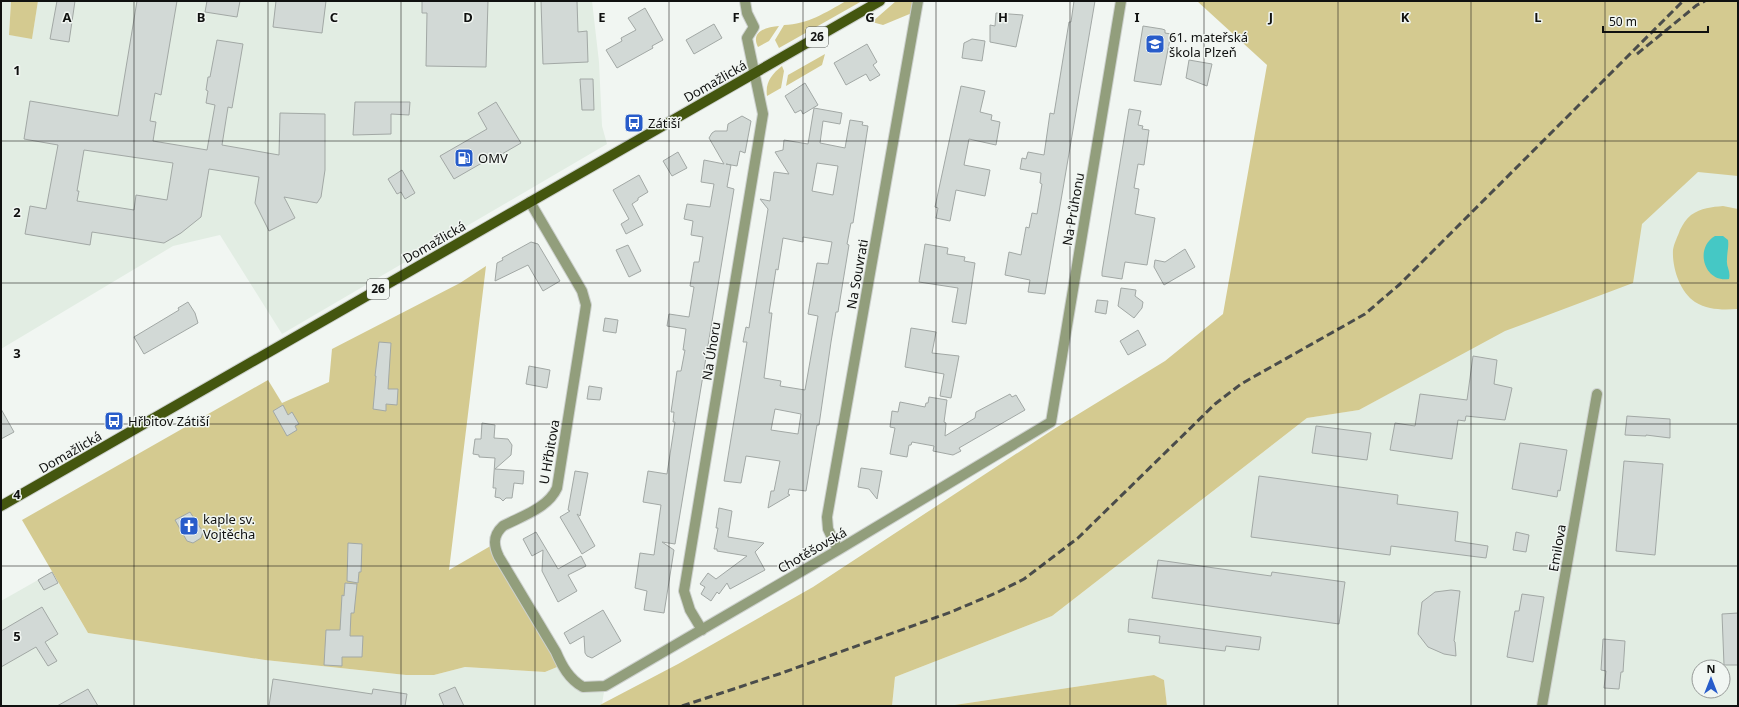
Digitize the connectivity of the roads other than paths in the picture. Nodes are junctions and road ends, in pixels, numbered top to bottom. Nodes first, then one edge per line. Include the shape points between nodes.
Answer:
1 (744, 1) edge
2 (880, 1) edge
3 (918, 1) edge
4 (1121, 1) edge
5 (755, 73) junction
6 (530, 202) junction
7 (1597, 394) dead end
8 (1051, 422) joint
9 (1, 506) edge
10 (838, 550) junction
11 (702, 630) junction
12 (583, 687) joint
13 (1542, 706) edge

1 - 5 street, Na Úhoru via 754,27 747,38
2 - 5 main road, Domažlická / 26
3 - 10 street, Na Souvrati via 827,517 828,529
4 - 8 street, Na Průhonu
5 - 6 main road, Domažlická / 26
5 - 11 street, Na Úhoru via 762,107 762,122 684,591 690,610
6 - 9 main road, Domažlická / 26
6 - 12 street, U Hřbitova via 582,291 586,305 557,488 543,505 503,526 498,531 494,544 499,557 562,665 576,683
7 - 13 street, Emilova
8 - 10 street, Chotěšovská
10 - 11 street, Chotěšovská
11 - 12 street, Chotěšovská via 605,686

